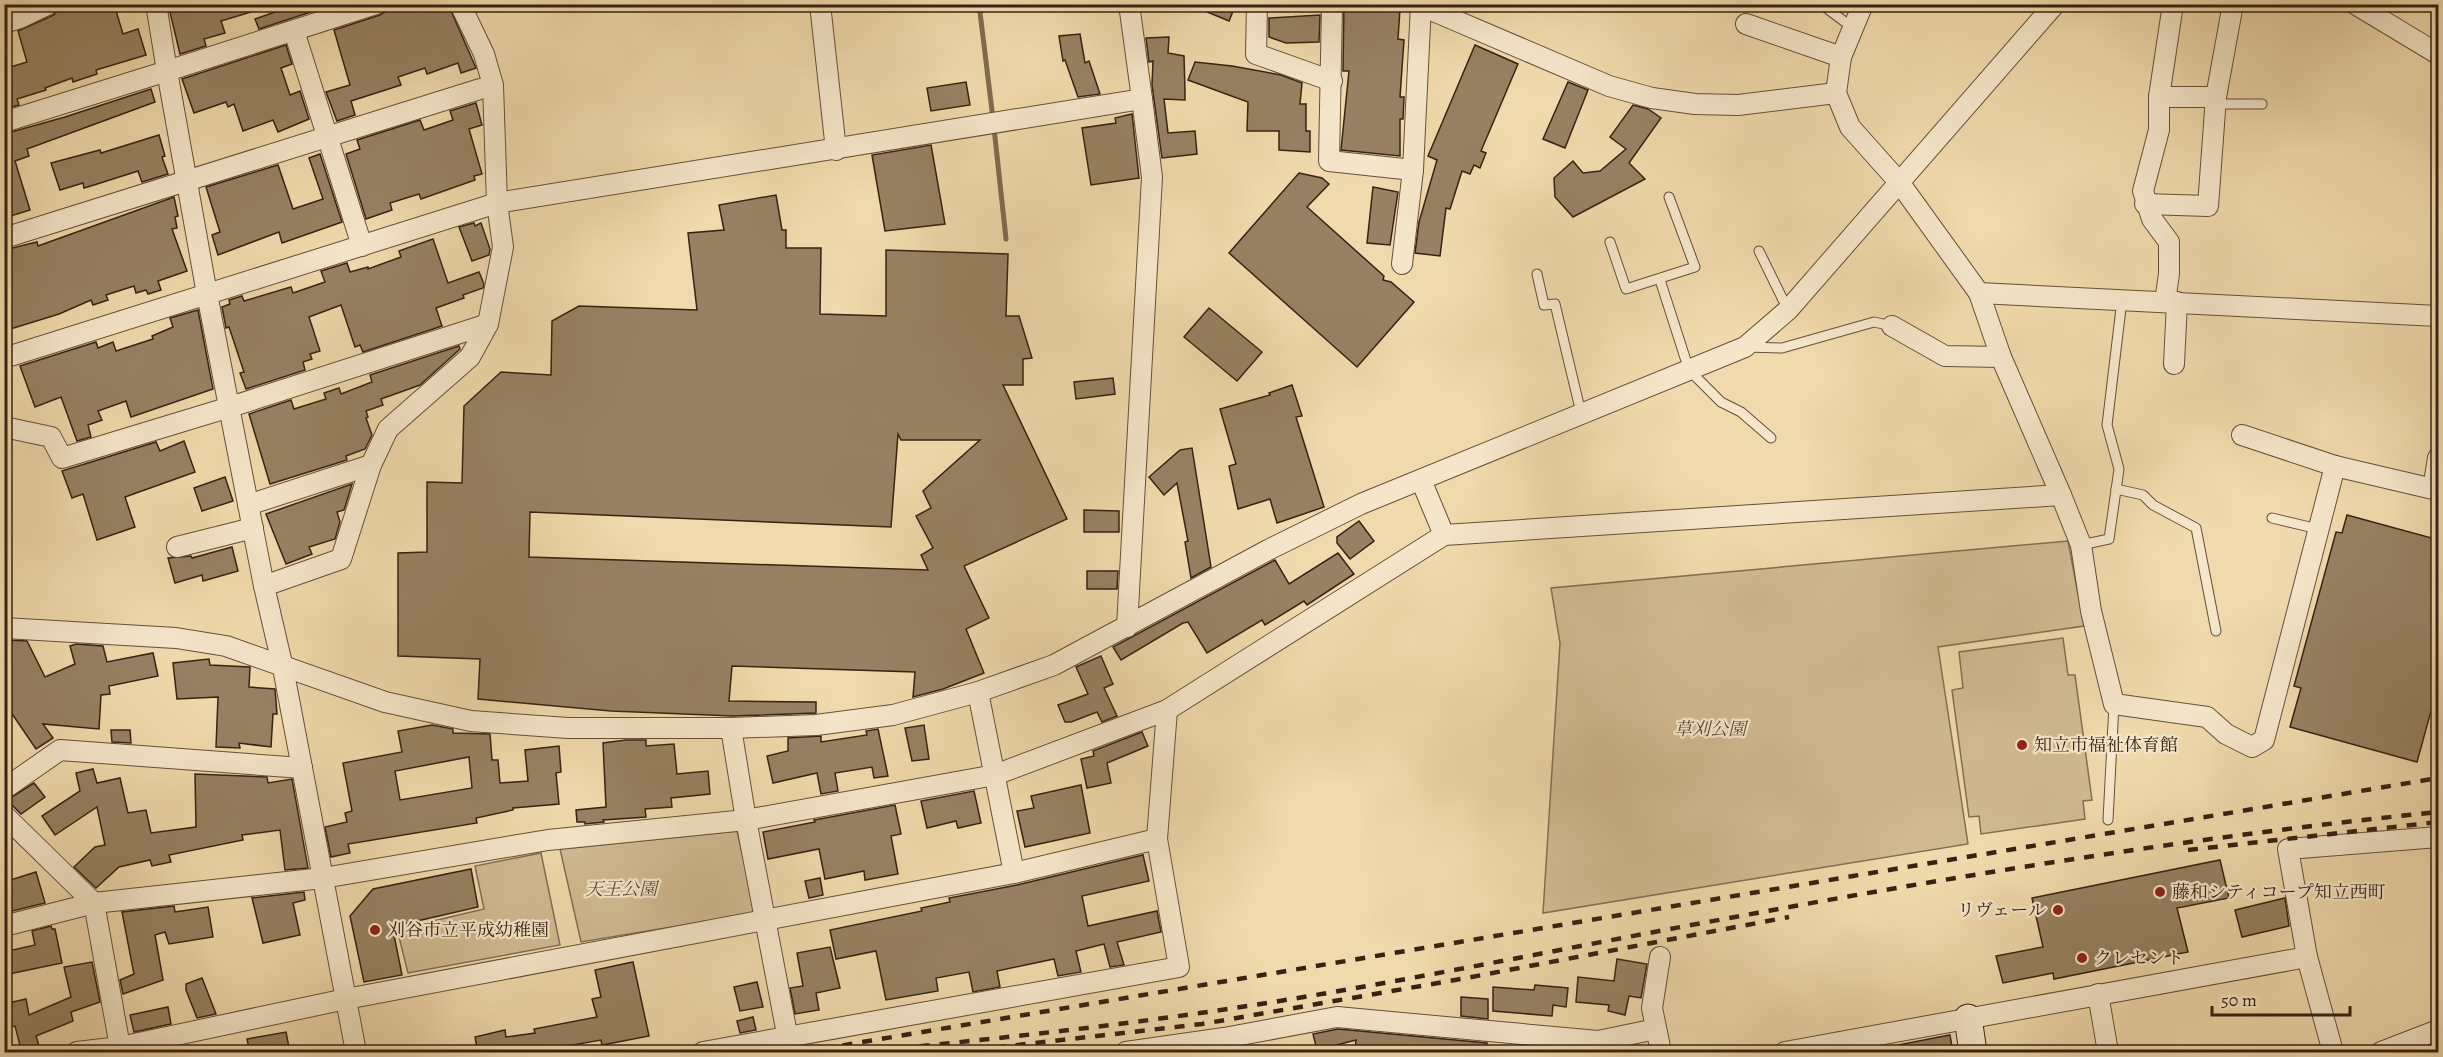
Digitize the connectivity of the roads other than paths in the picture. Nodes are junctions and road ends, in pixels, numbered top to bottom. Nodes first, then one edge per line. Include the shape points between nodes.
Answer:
1 (49, 4) edge
2 (156, 4) edge
3 (376, 4) edge
4 (460, 4) edge
5 (820, 4) edge
6 (1129, 4) edge
7 (1257, 4) edge
8 (1332, 4) edge
9 (1821, 4) edge
10 (1863, 4) edge
11 (2055, 4) edge
12 (2173, 4) edge
13 (2233, 4) edge
14 (2355, 4) edge
15 (1420, 5) edge
16 (4, 23) edge
17 (1746, 24) dead end
18 (1853, 28) junction
19 (294, 32) junction
20 (2439, 54) edge
21 (1841, 57) junction
22 (167, 71) junction
23 (1332, 81) junction
24 (480, 88) dead end
25 (1836, 93) junction
26 (2159, 98) junction
27 (1142, 99) junction
28 (2216, 100) junction
29 (2262, 104) dead end
30 (4, 122) edge
31 (327, 138) junction
32 (836, 150) junction
33 (1413, 170) junction
34 (187, 180) junction
35 (1899, 182) junction
36 (1669, 197) dead end
37 (497, 202) junction
38 (2145, 204) junction
39 (4, 238) edge
40 (1610, 242) dead end
41 (362, 246) junction
42 (1759, 251) dead end
43 (1402, 264) dead end
44 (1537, 274) dead end
45 (1660, 280) junction
46 (1979, 293) junction
47 (207, 294) junction
48 (2122, 300) junction
49 (2171, 302) junction
50 (1788, 310) junction
51 (2439, 316) edge
52 (488, 324) junction
53 (1892, 326) joint
54 (1745, 347) junction
55 (2001, 357) junction
56 (4, 358) edge
57 (2174, 364) dead end
58 (1689, 370) junction
59 (230, 407) junction
60 (1581, 413) junction
61 (4, 427) edge
62 (2242, 435) dead end
63 (1771, 438) dead end
64 (2439, 458) edge
65 (372, 465) junction
66 (2335, 466) junction
67 (1421, 480) junction
68 (2116, 489) junction
69 (2061, 495) junction
70 (248, 505) junction
71 (2272, 518) dead end
72 (253, 528) junction
73 (2318, 529) junction
74 (1444, 535) junction
75 (2081, 545) junction
76 (177, 547) dead end
77 (264, 586) junction
78 (1127, 627) junction
79 (4, 628) edge
80 (2216, 631) dead end
81 (283, 668) junction
82 (978, 692) junction
83 (2114, 704) junction
84 (1167, 710) junction
85 (731, 728) junction
86 (302, 768) junction
87 (995, 775) junction
88 (4, 789) edge
89 (4, 815) edge
90 (746, 820) junction
91 (2108, 820) dead end
92 (2439, 837) edge
93 (1157, 840) junction
94 (1014, 873) junction
95 (323, 878) junction
96 (94, 903) junction
97 (767, 921) junction
98 (4, 926) edge
99 (1660, 957) dead end
100 (2307, 957) junction
101 (2098, 994) junction
102 (346, 999) junction
103 (1968, 1018) junction
104 (1656, 1029) junction
105 (2439, 1030) edge
106 (788, 1039) junction
107 (1226, 1045) edge
108 (1856, 1046) edge
109 (121, 1050) edge
110 (77, 1053) edge
111 (356, 1053) edge
112 (703, 1053) edge
113 (1126, 1053) edge
114 (1661, 1053) edge
115 (1785, 1053) edge
116 (1973, 1053) edge
117 (2108, 1053) edge
118 (2333, 1053) edge
119 (2381, 1053) edge

1 - 16 street
2 - 22 street
3 - 19 street
4 - 37 street via 484,54 493,85
5 - 32 street
6 - 27 street
7 - 23 street via 1256,54
8 - 23 street
9 - 18 lane
10 - 18 street
11 - 35 street
12 - 26 street
13 - 28 street
14 - 20 street
15 - 25 street via 1609,86 1652,98 1738,105
15 - 33 street
17 - 21 street
18 - 21 street
19 - 22 street
19 - 31 street
21 - 25 street
22 - 30 street
22 - 34 street
23 - 33 street via 1329,161
24 - 31 street
25 - 35 street via 1850,127
26 - 28 street
26 - 38 street via 2159,130 2143,191
27 - 32 street
27 - 78 street via 1152,177
28 - 29 lane
28 - 38 street via 2208,206
31 - 34 street
31 - 41 street
32 - 37 street
33 - 43 street
34 - 39 street
34 - 47 street
35 - 46 street
35 - 50 street
36 - 45 lane via 1695,267
37 - 41 street
37 - 52 street via 503,247
38 - 49 street via 2169,242
40 - 45 lane via 1626,289
41 - 47 street
42 - 50 lane
44 - 60 lane via 1544,305 1555,304
45 - 58 lane
46 - 48 street
46 - 55 street
47 - 56 street
47 - 59 street
48 - 49 street
48 - 68 lane via 2108,425 2119,470
49 - 51 street
49 - 57 street
50 - 54 street
52 - 59 street
52 - 65 street via 470,357 388,429
53 - 54 lane via 1874,322 1782,348
53 - 55 street via 1945,357
54 - 58 street
55 - 69 street
58 - 60 street
58 - 63 lane via 1721,402 1741,412
59 - 61 street via 62,458 51,437
59 - 70 street
60 - 67 street
62 - 66 street
64 - 66 street via 2433,489
65 - 70 street
65 - 77 street via 341,559
66 - 73 street
67 - 74 street
67 - 78 street via 1361,504 1268,550
68 - 75 lane via 2109,539
68 - 80 lane via 2143,495 2153,505 2196,528
69 - 74 street
69 - 75 street
70 - 72 street
71 - 73 lane
72 - 76 street
72 - 77 street
73 - 83 street via 2264,740 2252,747 2226,735 2207,717
74 - 84 street
75 - 83 street via 2091,611
77 - 81 street
78 - 82 street via 1054,665
79 - 81 street via 176,638 226,646
81 - 85 street via 385,702 471,721 568,728
81 - 86 street
82 - 85 street via 893,715 816,725
82 - 87 street
83 - 91 lane
84 - 87 street
84 - 93 street
85 - 90 street
86 - 88 street via 60,750
86 - 95 street
87 - 90 street
87 - 94 street
89 - 96 street
90 - 95 street via 548,840
90 - 97 street
92 - 100 street via 2288,849
93 - 94 street
93 - 106 street via 1179,967
94 - 97 street
95 - 96 street
95 - 102 street
96 - 98 street
96 - 109 street
97 - 102 street
97 - 106 street
99 - 104 street via 1652,1008
100 - 101 street
100 - 118 street
101 - 103 street
101 - 117 street
102 - 109 street
102 - 111 street
103 - 108 street
103 - 116 street
104 - 107 street via 1598,1041 1337,1017
104 - 114 street
105 - 119 street
106 - 112 street
107 - 113 street
108 - 115 street
109 - 110 street

